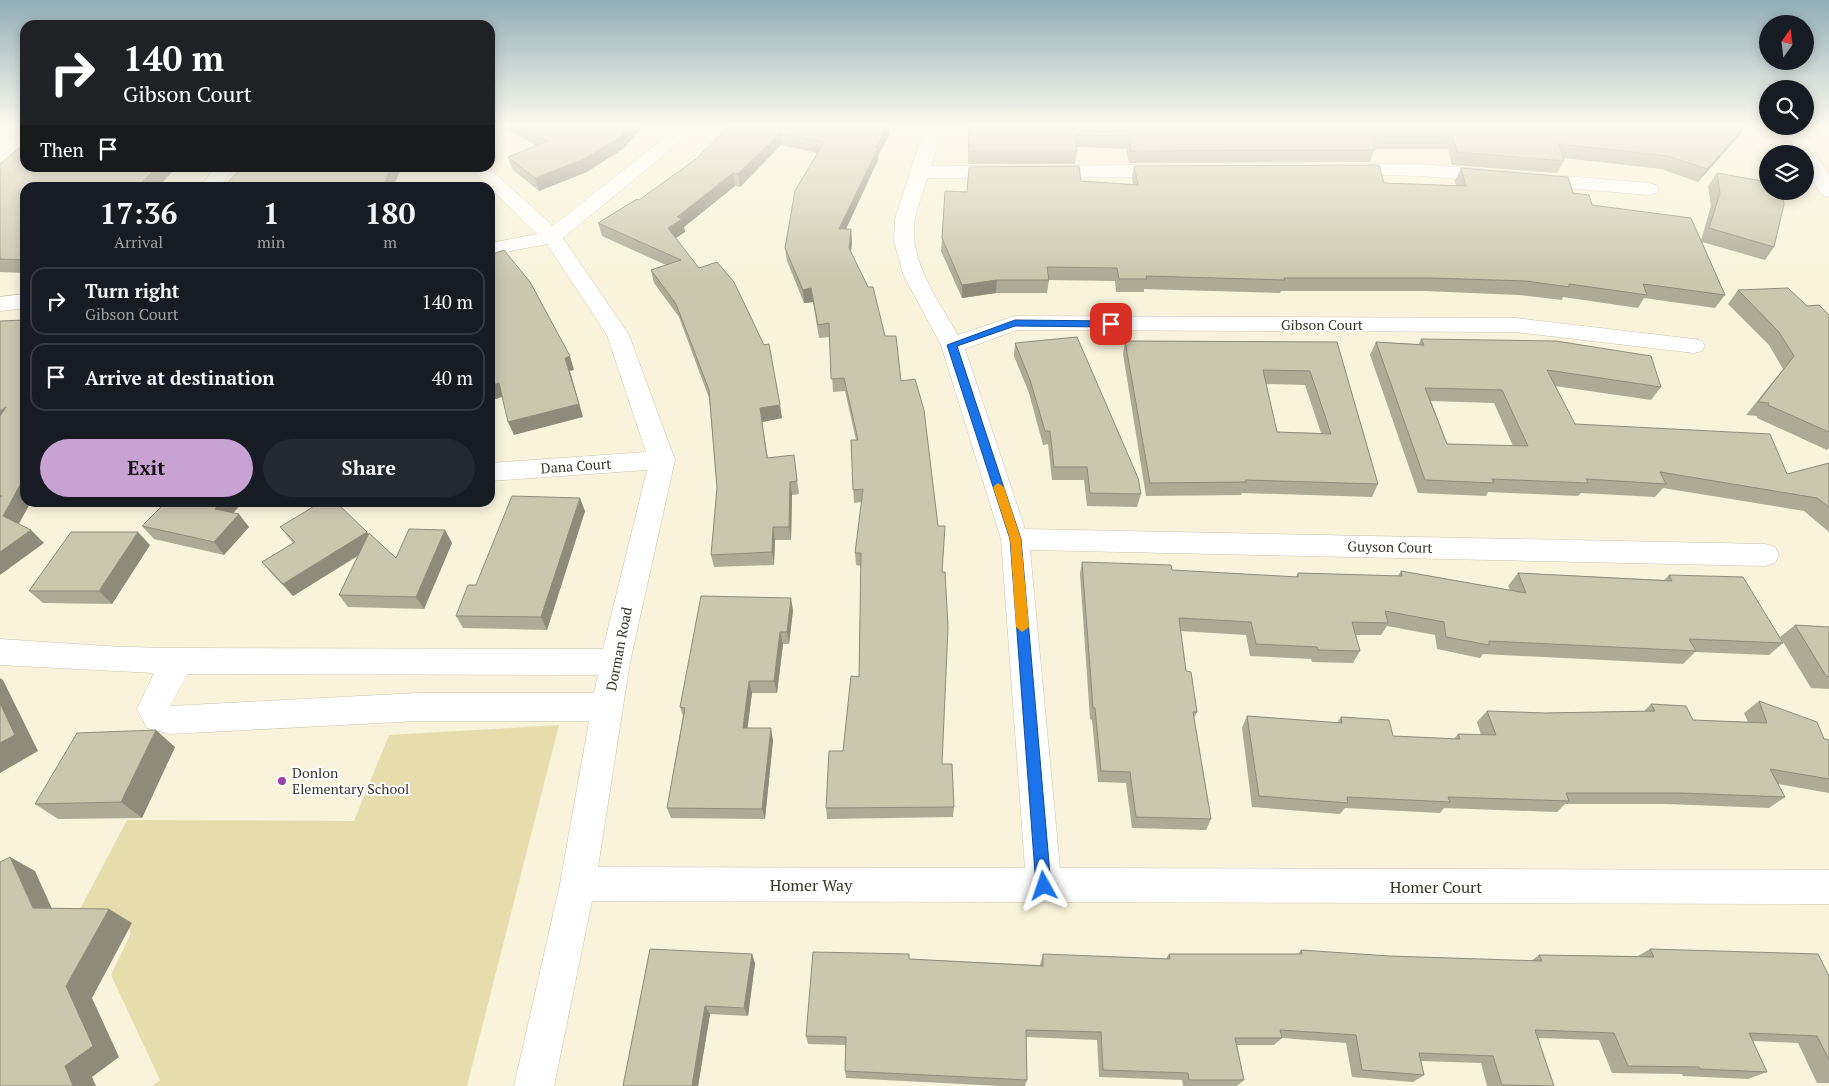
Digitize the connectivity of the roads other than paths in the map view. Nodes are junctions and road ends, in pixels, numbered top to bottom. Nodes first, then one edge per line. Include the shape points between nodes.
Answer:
1 (627, 177) edge
2 (918, 177) edge
3 (1497, 177) edge
4 (1820, 177) edge
5 (495, 183) edge
6 (1649, 190) dead end
7 (1829, 191) edge
8 (552, 237) junction
9 (495, 248) edge
10 (20, 302) edge
11 (0, 304) edge
12 (952, 345) junction
13 (1694, 346) dead end
14 (662, 460) junction
15 (495, 472) edge
16 (1015, 539) junction
17 (1765, 555) dead end
18 (0, 652) edge
19 (178, 661) junction
20 (615, 662) junction
21 (608, 707) junction
22 (578, 884) junction
23 (1044, 886) junction
24 (1829, 888) edge
25 (534, 1086) edge

1 - 8 street
2 - 12 street via 905,218 904,242 914,274
3 - 6 street
4 - 7 street
5 - 8 street
8 - 9 street
8 - 14 street via 618,335
10 - 11 street
12 - 13 street, Gibson Court via 1015,323 1515,325
12 - 16 street
14 - 15 street, Dana Court
14 - 20 street, Dorman Road
16 - 17 street, Guyson Court
16 - 23 street
18 - 19 street
19 - 20 street
19 - 21 street via 153,709 158,718 170,720 418,707
20 - 21 street, Dorman Road
21 - 22 street, Dorman Road
22 - 23 street, Homer Way
22 - 25 street, Dorman Road
23 - 24 street, Homer Court

